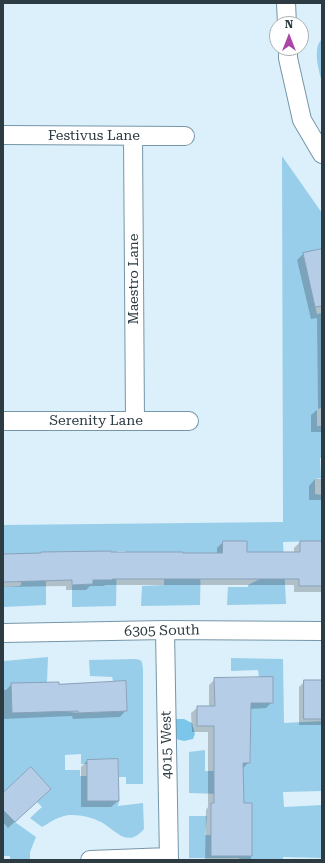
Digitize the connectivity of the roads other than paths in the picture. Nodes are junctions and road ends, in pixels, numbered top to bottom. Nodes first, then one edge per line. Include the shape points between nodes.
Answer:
1 (286, 3) edge
2 (287, 16) edge
3 (288, 56) edge
4 (3, 135) edge
5 (133, 136) junction
6 (185, 136) dead end
7 (322, 154) edge
8 (3, 421) edge
9 (135, 421) junction
10 (189, 421) dead end
11 (165, 630) junction
12 (322, 631) edge
13 (3, 634) edge
14 (169, 859) edge
15 (90, 860) edge

1 - 2 street
3 - 7 street via 302,120
4 - 5 street, Festivus Lane
5 - 6 street, Festivus Lane
5 - 9 street, Maestro Lane
8 - 9 street, Serenity Lane
9 - 10 street, Serenity Lane
11 - 12 street, 6305 South
11 - 13 street, 6305 South
11 - 14 street, 4015 West
14 - 15 street

